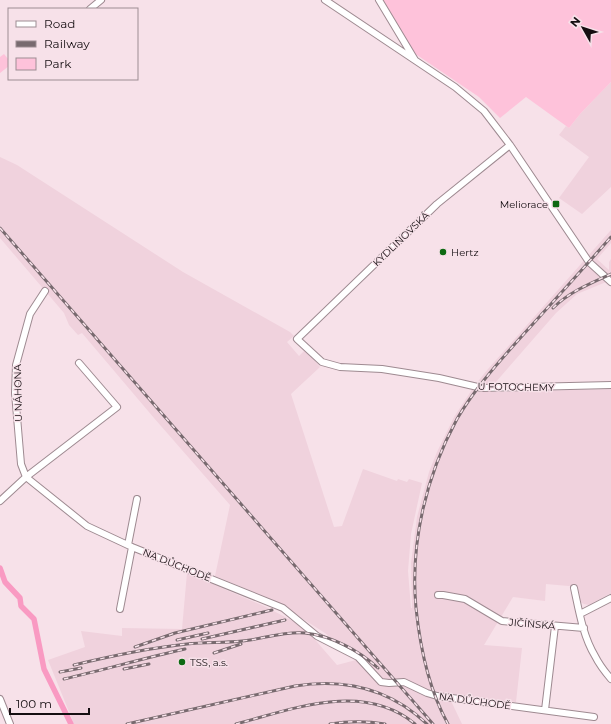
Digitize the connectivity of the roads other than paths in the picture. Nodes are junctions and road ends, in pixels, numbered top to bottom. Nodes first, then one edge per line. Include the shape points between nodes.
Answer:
1 (101, 0) edge
2 (325, 0) edge
3 (379, 0) edge
4 (91, 8) edge
5 (416, 61) junction
6 (510, 145) junction
7 (611, 282) edge
8 (45, 291) dead end
9 (297, 339) joint
10 (79, 363) dead end
11 (611, 386) edge
12 (26, 477) junction
13 (137, 499) dead end
14 (0, 501) edge
15 (130, 546) junction
16 (574, 588) dead end
17 (438, 595) dead end
18 (611, 598) edge
19 (120, 609) dead end
20 (580, 614) junction
21 (554, 626) junction
22 (584, 628) junction
23 (611, 679) edge
24 (0, 699) edge
25 (544, 710) junction
26 (594, 716) dead end
27 (10, 724) edge

1 - 4 street
2 - 5 street
3 - 5 street
5 - 6 street via 474,103
6 - 7 street via 589,262
6 - 9 street, KYDLINOVSKÁ via 437,204
8 - 12 street, U NÁHONA via 30,314 16,365 15,393 21,464
9 - 11 street, U FOTOCHEMY via 326,364 382,369 482,388
10 - 12 street via 117,407
12 - 14 street
12 - 15 street, NA DŮCHODĚ via 88,526
13 - 15 street
15 - 19 street, NA DŮCHODĚ
15 - 25 street, NA DŮCHODĚ via 283,608 317,636 358,657 383,682 404,682 437,696
16 - 20 street
17 - 21 street, JIČÍNSKÁ via 464,599 502,621
18 - 20 street
20 - 22 street
21 - 22 street, JIČÍNSKÁ
21 - 25 street
22 - 23 street via 595,657
24 - 27 street
25 - 26 street, NA DŮCHODĚ

